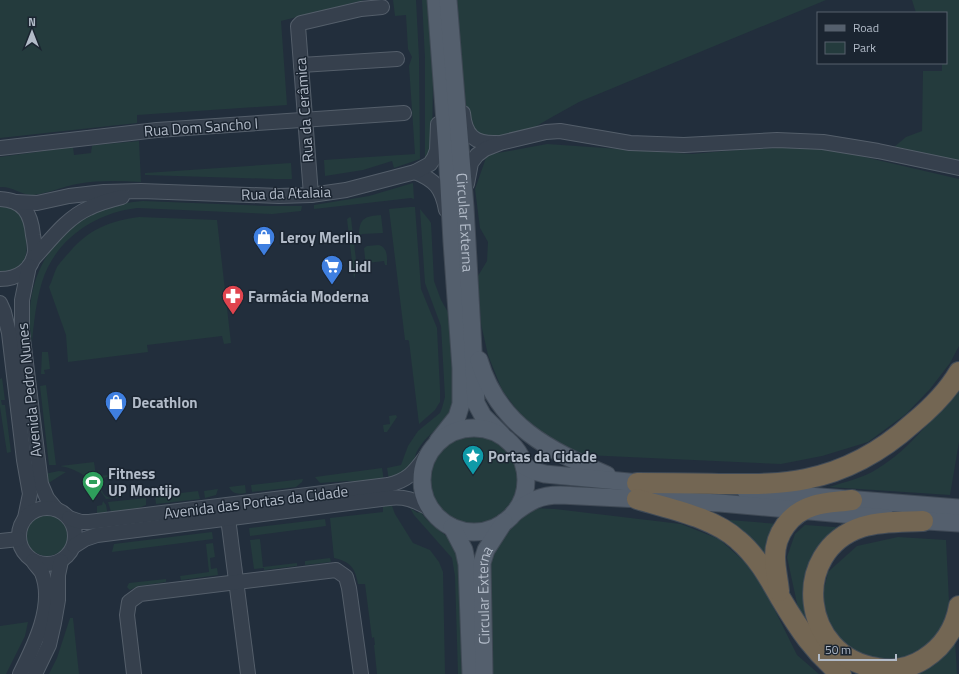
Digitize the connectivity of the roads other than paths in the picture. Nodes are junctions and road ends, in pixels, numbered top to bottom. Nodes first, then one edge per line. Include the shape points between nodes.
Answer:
1 (436, 0) edge
2 (448, 0) edge
3 (382, 7) dead end
4 (446, 54) junction
5 (397, 59) dead end
6 (301, 65) junction
7 (404, 113) dead end
8 (304, 120) junction
9 (500, 143) junction
10 (0, 148) edge
11 (959, 168) edge
12 (415, 172) junction
13 (141, 191) junction
14 (311, 195) junction
15 (0, 199) edge
16 (16, 202) junction
17 (465, 207) junction
18 (452, 242) junction
19 (31, 263) junction
20 (0, 279) edge
21 (0, 303) edge
22 (472, 339) junction
23 (959, 372) edge
24 (502, 435) junction
25 (434, 446) junction
26 (524, 466) junction
27 (632, 488) junction
28 (852, 500) junction
29 (959, 508) edge
30 (56, 509) junction
31 (431, 509) junction
32 (804, 511) junction
33 (923, 513) junction
34 (25, 518) junction
35 (69, 518) junction
36 (228, 518) junction
37 (509, 518) junction
38 (959, 523) edge
39 (452, 527) junction
40 (19, 540) junction
41 (0, 541) edge
42 (74, 546) junction
43 (33, 561) junction
44 (61, 561) junction
45 (236, 583) junction
46 (780, 598) junction
47 (959, 606) edge
48 (20, 674) edge
49 (35, 674) edge
50 (134, 674) edge
51 (248, 674) edge
52 (361, 674) edge
53 (471, 674) edge
54 (484, 674) edge
55 (841, 674) edge

1 - 4 main road, Circular Externa
2 - 4 main road, Circular Externa
3 - 6 street, Rua da Cerâmica via 361,9 302,23 298,26
4 - 9 street via 458,72 463,120 468,133 477,141
4 - 12 street, Circular Externa via 437,72 437,150 430,164
4 - 17 main road, Circular Externa
4 - 18 main road, Circular Externa via 447,149
5 - 6 street
6 - 8 street, Rua da Cerâmica
7 - 8 street, Rua Dom Sancho I
8 - 10 street, Rua Dom Sancho I via 157,130
8 - 14 street, Rua da Cerâmica
9 - 11 street via 560,131 630,143 676,145 777,140 823,142
9 - 17 street via 485,149 471,163
12 - 14 street, Rua da Atalaia via 346,190
12 - 18 street via 437,184 444,200
13 - 14 street, Rua da Atalaia
13 - 16 street, Rua da Atalaia via 69,196 37,204
13 - 19 street, Rua da Atalaia via 87,208 55,235
15 - 16 street, Rua da Atalaia
16 - 19 street, Avenida Pedro Nunes via 23,207 32,221 35,250
17 - 22 main road, Circular Externa
18 - 25 main road, Circular Externa via 461,404 457,417
19 - 20 street, Rua da Atalaia via 16,277
19 - 30 street, Avenida Pedro Nunes via 21,315 26,372 41,484 46,498
21 - 34 street, Avenida Pedro Nunes via 9,332 30,494
22 - 24 main road, Circular Externa via 476,403 483,416
22 - 27 main road via 488,384 506,414 543,443
23 - 27 highway via 928,410 899,435 873,453 846,466 786,482
24 - 25 main road via 483,428 468,428 455,431
24 - 26 main road via 511,442
25 - 31 main road via 425,462 422,476 423,491
25 - 35 street, Avenida das Portas da Cidade via 408,478 388,485 89,522
26 - 27 main road via 545,474
26 - 37 main road via 524,496
27 - 28 main road
27 - 32 main road via 720,504
27 - 37 main road via 539,497
27 - 46 highway via 717,526 737,539 775,586
28 - 32 highway via 824,503 811,506
28 - 33 main road
29 - 33 main road
30 - 34 street via 39,509
30 - 35 street
31 - 36 street, Avenida das Portas da Cidade via 415,500 399,497
31 - 39 main road
32 - 33 main road
32 - 46 highway via 786,523 777,539 775,556
33 - 38 main road
33 - 47 highway via 863,527 836,542 826,553 814,579 814,613 820,628 841,654 868,667 884,669 902,668 918,663 931,654 944,642 953,626
34 - 40 street via 19,532
35 - 42 street via 75,531
36 - 42 street, Avenida das Portas da Cidade via 97,535
36 - 45 street
37 - 39 main road via 489,530 477,532
37 - 54 main road, Circular Externa via 486,550 482,563
39 - 53 main road, Circular Externa via 464,550 467,564
40 - 41 street
40 - 43 street via 21,548
42 - 44 street
43 - 44 street via 47,565
43 - 48 street via 41,573 44,585 43,621
44 - 49 street via 58,600 49,645
45 - 50 street via 140,594 129,602 127,615
45 - 51 street
45 - 52 street via 336,570 346,577
46 - 55 highway via 810,644

